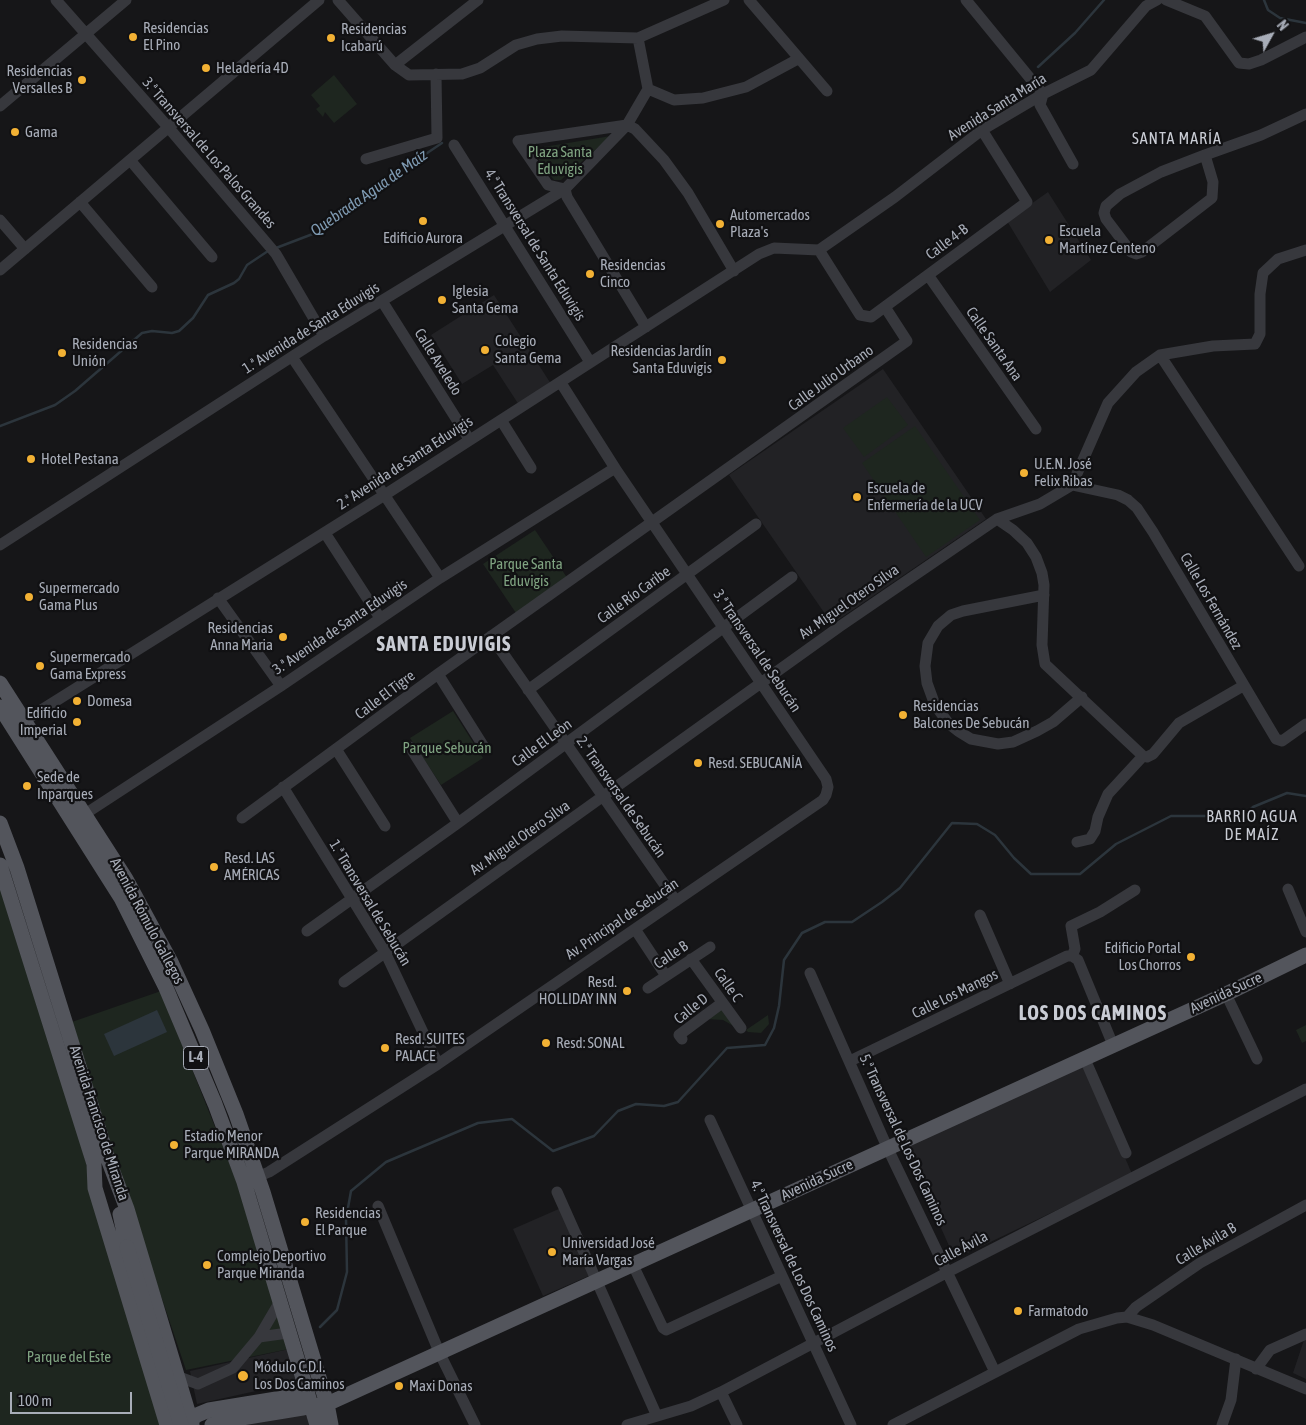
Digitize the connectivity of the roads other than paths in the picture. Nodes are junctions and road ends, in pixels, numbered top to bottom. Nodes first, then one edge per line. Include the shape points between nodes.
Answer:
1 (56, 0) edge
2 (126, 0) edge
3 (319, 0) edge
4 (338, 0) edge
5 (478, 0) edge
6 (724, 0) edge
7 (749, 0) edge
8 (966, 0) edge
9 (1157, 0) edge
10 (1166, 0) edge
11 (86, 35) junction
12 (1306, 37) edge
13 (638, 38) junction
14 (798, 59) junction
15 (395, 65) junction
16 (436, 74) junction
17 (648, 88) junction
18 (827, 91) dead end
19 (1043, 94) junction
20 (0, 106) edge
21 (1306, 114) edge
22 (627, 125) junction
23 (168, 127) junction
24 (982, 130) junction
25 (454, 145) dead end
26 (1206, 155) junction
27 (366, 159) dead end
28 (130, 160) junction
29 (1073, 164) dead end
30 (565, 189) junction
31 (80, 202) junction
32 (0, 220) edge
33 (505, 225) junction
34 (25, 249) junction
35 (819, 250) junction
36 (1306, 250) edge
37 (212, 257) dead end
38 (0, 270) edge
39 (734, 270) junction
40 (928, 275) junction
41 (152, 287) dead end
42 (382, 301) junction
43 (885, 307) junction
44 (646, 327) junction
45 (324, 336) junction
46 (1160, 355) junction
47 (292, 357) junction
48 (590, 362) junction
49 (561, 383) junction
50 (501, 420) junction
51 (1036, 429) dead end
52 (469, 439) junction
53 (531, 468) dead end
54 (615, 468) junction
55 (1072, 485) junction
56 (384, 496) junction
57 (997, 519) junction
58 (651, 522) junction
59 (756, 524) dead end
60 (325, 533) junction
61 (0, 545) edge
62 (1299, 566) dead end
63 (687, 575) junction
64 (792, 577) dead end
65 (440, 578) junction
66 (1044, 595) junction
67 (218, 598) junction
68 (380, 618) junction
69 (724, 628) junction
70 (491, 636) junction
71 (438, 674) junction
72 (0, 683) edge
73 (761, 683) junction
74 (281, 686) junction
75 (1243, 686) junction
76 (528, 690) junction
77 (1082, 697) junction
78 (0, 707) edge
79 (19, 724) junction
80 (1306, 724) edge
81 (565, 745) junction
82 (410, 747) dead end
83 (484, 747) dead end
84 (336, 749) junction
85 (1142, 756) junction
86 (284, 788) junction
87 (602, 798) junction
88 (823, 800) joint
89 (85, 814) junction
90 (242, 818) dead end
91 (0, 823) edge
92 (458, 823) junction
93 (385, 826) dead end
94 (1077, 842) dead end
95 (0, 865) edge
96 (1288, 889) dead end
97 (1134, 890) dead end
98 (352, 898) junction
99 (676, 901) junction
100 (980, 915) dead end
101 (635, 929) junction
102 (308, 930) dead end
103 (1306, 932) edge
104 (710, 947) dead end
105 (385, 952) junction
106 (1306, 955) edge
107 (1072, 956) junction
108 (691, 959) junction
109 (810, 973) dead end
110 (666, 976) junction
111 (344, 982) dead end
112 (1010, 984) junction
113 (648, 988) dead end
114 (1226, 994) junction
115 (722, 1004) junction
116 (741, 1028) dead end
117 (682, 1039) dead end
118 (1113, 1045) junction
119 (1084, 1057) junction
120 (1257, 1059) dead end
121 (850, 1061) junction
122 (438, 1064) junction
123 (1306, 1089) edge
124 (710, 1120) dead end
125 (888, 1147) junction
126 (1126, 1153) dead end
127 (101, 1162) junction
128 (250, 1180) junction
129 (557, 1192) dead end
130 (1306, 1205) edge
131 (378, 1206) dead end
132 (753, 1210) junction
133 (633, 1265) junction
134 (948, 1272) junction
135 (782, 1276) junction
136 (596, 1280) junction
137 (279, 1303) junction
138 (1127, 1317) junction
139 (288, 1333) junction
140 (1306, 1334) edge
141 (259, 1337) junction
142 (814, 1344) junction
143 (440, 1354) junction
144 (1236, 1359) junction
145 (1256, 1369) junction
146 (995, 1372) junction
147 (179, 1378) junction
148 (1306, 1389) edge
149 (722, 1392) junction
150 (184, 1398) junction
151 (309, 1400) junction
152 (327, 1404) junction
153 (656, 1414) junction
154 (165, 1418) edge
155 (187, 1424) edge
156 (212, 1425) edge
157 (317, 1425) edge
158 (331, 1425) edge
159 (475, 1425) edge
160 (627, 1425) edge
161 (737, 1425) edge
162 (851, 1425) edge
163 (893, 1425) edge
164 (1222, 1425) edge

1 - 11 street, 3.ª Transversal de Los Palos Grandes
2 - 11 street
3 - 23 street
4 - 15 street
5 - 15 street
6 - 13 street
7 - 14 street
8 - 19 street
9 - 19 street, Avenida Santa María via 1146,6 1091,70
10 - 12 street via 1205,16 1239,63 1260,60
11 - 20 street
11 - 23 street, 3.ª Transversal de Los Palos Grandes
13 - 16 street via 562,36 537,39 516,45 480,68 462,74
13 - 17 street
14 - 17 street via 746,87 710,97 674,100
14 - 18 street
15 - 16 street via 409,75
16 - 27 street via 437,138
17 - 22 street, 1.ª Avenida de Santa Eduvigis
19 - 24 street, Avenida Santa María
19 - 29 street via 1040,105
21 - 26 street
22 - 30 street, 1.ª Avenida de Santa Eduvigis
22 - 30 street via 518,141 548,186
22 - 39 street via 635,129 664,160 688,193
23 - 28 street
23 - 45 street, 3.ª Transversal de Los Palos Grandes via 276,254
24 - 35 street, Avenida Santa María
24 - 40 street, Calle 4-B via 1028,202
25 - 33 street, 4.ª Transversal de Santa Eduvigis
26 - 26 street via 1147,179 1106,206 1106,219 1131,252 1142,252 1212,198 1213,182
28 - 31 street
28 - 37 street
30 - 33 street, 1.ª Avenida de Santa Eduvigis
30 - 44 street
31 - 34 street
31 - 41 street
32 - 34 street
33 - 42 street, 1.ª Avenida de Santa Eduvigis
33 - 48 street, 4.ª Transversal de Santa Eduvigis
34 - 38 street
35 - 39 street, 2.ª Avenida de Santa Eduvigis via 774,248
35 - 43 street via 860,315 871,317
36 - 46 street via 1278,259 1264,273 1260,294 1260,334 1255,344 1213,346
39 - 44 street, 2.ª Avenida de Santa Eduvigis
40 - 43 street, Calle 4-B
40 - 51 street, Calle Santa Ana
42 - 45 street, 1.ª Avenida de Santa Eduvigis
42 - 52 street, Calle Aveledo
43 - 58 street, Calle Julio Urbano via 908,342
44 - 48 street, 2.ª Avenida de Santa Eduvigis
45 - 47 street, 1.ª Avenida de Santa Eduvigis
46 - 55 street via 1136,372 1108,403
46 - 62 street
47 - 56 street
47 - 61 street, 1.ª Avenida de Santa Eduvigis
48 - 49 street, 2.ª Avenida de Santa Eduvigis
49 - 50 street, 2.ª Avenida de Santa Eduvigis
49 - 54 street, 3.ª Transversal de Sebucán
50 - 52 street, 2.ª Avenida de Santa Eduvigis
50 - 53 street
52 - 56 street, 2.ª Avenida de Santa Eduvigis
54 - 58 street, 3.ª Transversal de Sebucán
54 - 65 street, 3.ª Avenida de Santa Eduvigis
55 - 57 street, Av. Miguel Otero Silva via 1040,504
55 - 75 street, Calle Los Fernández via 1118,496 1137,508
56 - 60 street, 2.ª Avenida de Santa Eduvigis
56 - 65 street
57 - 66 street via 1027,543 1036,556
57 - 73 street, Av. Miguel Otero Silva
58 - 63 street, 3.ª Transversal de Sebucán
58 - 70 street, Calle El Tigre
59 - 63 street, Calle Río Caribe
60 - 67 street, 2.ª Avenida de Santa Eduvigis
60 - 68 street
63 - 69 street, 3.ª Transversal de Sebucán
63 - 76 street, Calle Río Caribe
64 - 69 street, Calle El Leòn
65 - 68 street, 3.ª Avenida de Santa Eduvigis
66 - 77 street via 1042,645 1045,664
66 - 77 street via 963,610 938,626 928,643 925,666 935,705 958,731 971,738 998,744 1013,742 1037,731
67 - 74 street
67 - 79 street, 2.ª Avenida de Santa Eduvigis
68 - 74 street, 3.ª Avenida de Santa Eduvigis
69 - 73 street, 3.ª Transversal de Sebucán
69 - 81 street, Calle El Leòn
70 - 71 street, Calle El Tigre
70 - 76 street, 2.ª Transversal de Sebucán
71 - 83 street
71 - 84 street, Calle El Tigre
72 - 79 main road, Avenida Rómulo Gallegos / L-4
73 - 87 street, Av. Miguel Otero Silva
73 - 88 street, 3.ª Transversal de Sebucán via 826,779 828,787
74 - 89 street, 3.ª Avenida de Santa Eduvigis
75 - 80 street, Calle Los Fernández via 1279,742
75 - 85 street via 1179,724 1153,754
76 - 81 street, 2.ª Transversal de Sebucán
77 - 85 street
78 - 79 main road, Avenida Rómulo Gallegos / L-4
79 - 89 main road, Avenida Rómulo Gallegos / L-4
79 - 128 main road, Avenida Rómulo Gallegos / L-4 via 141,936
81 - 87 street, 2.ª Transversal de Sebucán
81 - 92 street, Calle El Leòn
82 - 92 street
84 - 86 street, Calle El Tigre
84 - 93 street
85 - 94 street via 1108,794 1090,839
86 - 90 street, Calle El Tigre
86 - 98 street, 1.ª Transversal de Sebucán
87 - 99 street, 2.ª Transversal de Sebucán
87 - 105 street, Av. Miguel Otero Silva
88 - 99 street, Av. Principal de Sebucán
89 - 128 main road, Avenida Rómulo Gallegos / L-4 via 126,879 171,962 202,1030 236,1114
91 - 127 main road, Avenida Francisco de Miranda via 20,876
92 - 98 street, Calle El Leòn
95 - 127 main road, Avenida Francisco de Miranda
96 - 103 street
97 - 107 street via 1100,912 1070,926 1075,950
98 - 102 street, Calle El Leòn
98 - 105 street, 1.ª Transversal de Sebucán
99 - 101 street, Av. Principal de Sebucán
100 - 112 street
101 - 110 street
101 - 122 street, Av. Principal de Sebucán
104 - 108 street, Calle B
105 - 111 street, Av. Miguel Otero Silva
105 - 122 street, 1.ª Transversal de Sebucán
106 - 114 main road, Avenida Sucre
107 - 112 street, Calle Los Mangos
107 - 118 street via 1078,960
108 - 110 street, Calle B
108 - 115 street, Calle C
109 - 121 street, 5.ª Transversal de Los Dos Caminos
110 - 113 street, Calle B
112 - 121 street, Calle Los Mangos
114 - 118 main road, Avenida Sucre
114 - 120 street
115 - 116 street, Calle C
115 - 117 street, Calle D via 679,1035
118 - 119 main road, Avenida Sucre
119 - 125 main road, Avenida Sucre
119 - 126 street
121 - 125 street, 5.ª Transversal de Los Dos Caminos
122 - 128 street, Av. Principal de Sebucán via 269,1172
123 - 134 street, Calle Ávila
124 - 132 street, 4.ª Transversal de Los Dos Caminos
125 - 132 main road, Avenida Sucre
125 - 134 street, 5.ª Transversal de Los Dos Caminos
127 - 147 main road, Avenida Francisco de Miranda via 127,1210
127 - 154 main road, Avenida Francisco de Miranda via 95,1188
127 - 155 main road, bridge
128 - 137 main road, L-4
128 - 152 main road, L-4
129 - 136 street
130 - 138 street, Calle Ávila B via 1200,1263 1136,1307
131 - 143 street
132 - 133 main road, Avenida Sucre
132 - 135 street, 4.ª Transversal de Los Dos Caminos
133 - 135 street via 662,1328 666,1330
133 - 136 main road, Avenida Sucre
134 - 142 street, Calle Ávila
134 - 146 street, 5.ª Transversal de Los Dos Caminos
135 - 142 street, 4.ª Transversal de Los Dos Caminos
136 - 143 main road, Avenida Sucre
136 - 153 street
137 - 139 main road, L-4
137 - 141 street
138 - 144 street
138 - 146 street via 1086,1325
139 - 141 street
139 - 151 main road, L-4
140 - 145 street via 1270,1350
141 - 147 street via 233,1368 219,1376 198,1384
142 - 149 street, Calle Ávila
142 - 162 street, 4.ª Transversal de Los Dos Caminos
143 - 152 main road, Avenida Sucre
143 - 159 street
144 - 145 street
144 - 164 street via 1231,1400
145 - 148 street
146 - 163 street
147 - 150 main road, Avenida Francisco de Miranda
149 - 153 street, Calle Ávila via 691,1406
149 - 161 street
150 - 154 main road via 187,1413 184,1418
150 - 155 main road, Avenida Francisco de Miranda
151 - 152 main road, Avenida Sucre
151 - 155 main road via 221,1407 203,1412
151 - 156 main road
151 - 157 main road, L-4
152 - 158 main road, L-4
153 - 160 street, Calle Ávila

